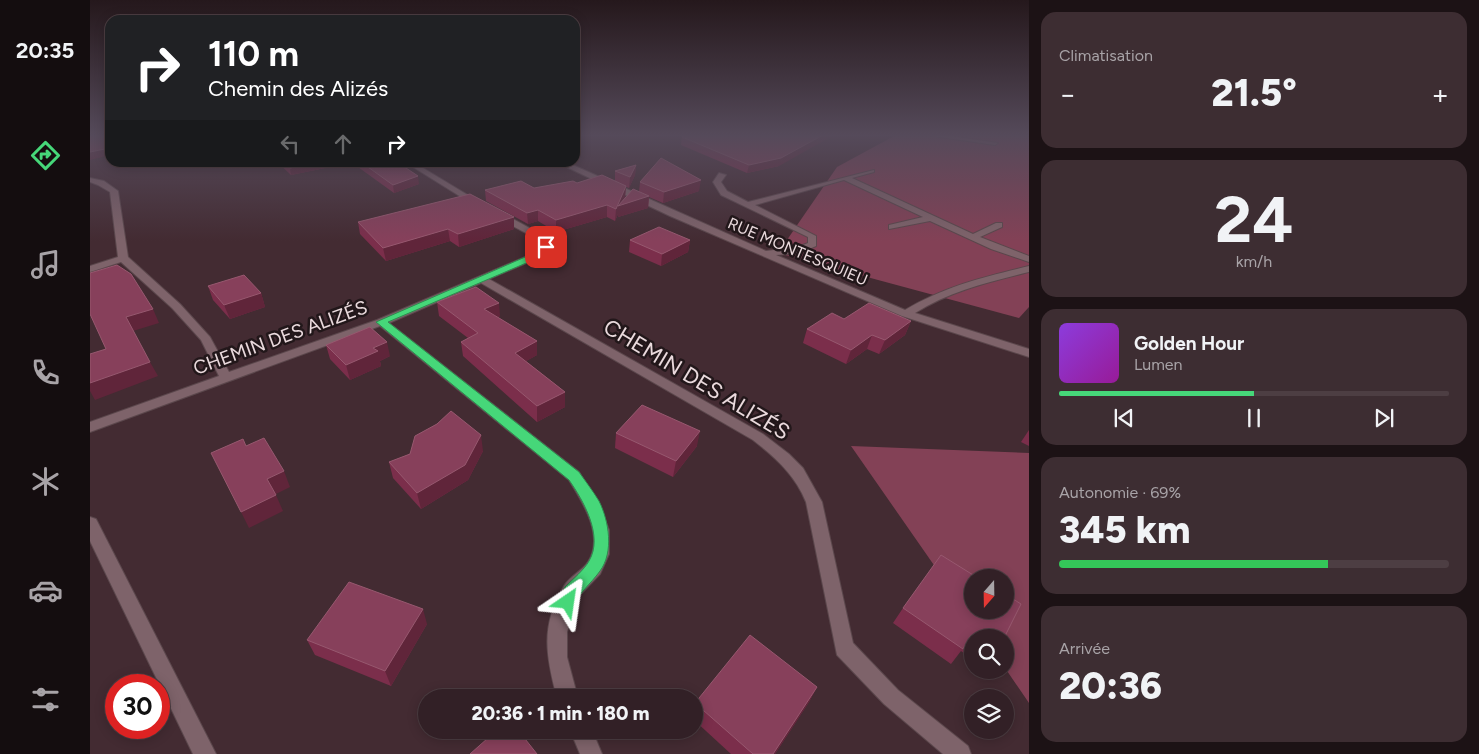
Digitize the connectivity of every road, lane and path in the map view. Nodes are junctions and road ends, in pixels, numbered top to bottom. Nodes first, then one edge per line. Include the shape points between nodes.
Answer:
1 (421, 170) edge
2 (578, 170) edge
3 (872, 172) dead end
4 (722, 175) dead end
5 (845, 178) junction
6 (90, 180) edge
7 (746, 205) junction
8 (931, 218) junction
9 (999, 224) dead end
10 (892, 227) dead end
11 (973, 237) junction
12 (766, 253) junction
13 (123, 258) junction
14 (1029, 259) edge
15 (90, 269) edge
16 (1029, 269) edge
17 (482, 279) junction
18 (906, 314) junction
19 (381, 322) junction
20 (1029, 353) edge
21 (226, 378) junction
22 (90, 427) edge
23 (90, 524) edge
24 (566, 689) edge
25 (584, 739) edge
26 (205, 754) edge
27 (591, 754) edge
28 (960, 754) edge

1 - 17 street, CHEMIN DES ALIZÉS via 543,239 546,247 535,256
2 - 12 street, RUE MONTESQUIEU
3 - 5 street
4 - 7 street via 717,182 724,193
5 - 7 street
5 - 8 street
6 - 13 street via 114,191
7 - 12 street via 812,236 814,240 813,244 800,250
8 - 10 street
8 - 11 street
9 - 11 street
11 - 14 street
12 - 18 street, RUE MONTESQUIEU
13 - 15 street
13 - 21 street via 176,306 206,339
16 - 18 street via 965,285 932,298
17 - 19 street, CHEMIN DES ALIZÉS
17 - 28 street, CHEMIN DES ALIZÉS via 758,437 788,461 806,482 814,502 844,648 891,698
18 - 20 street, RUE MONTESQUIEU
19 - 21 street, CHEMIN DES ALIZÉS
19 - 24 street via 574,476 593,503 601,551 596,565 571,592 558,631 557,655
21 - 22 street, CHEMIN DES ALIZÉS
23 - 26 street
25 - 27 street

